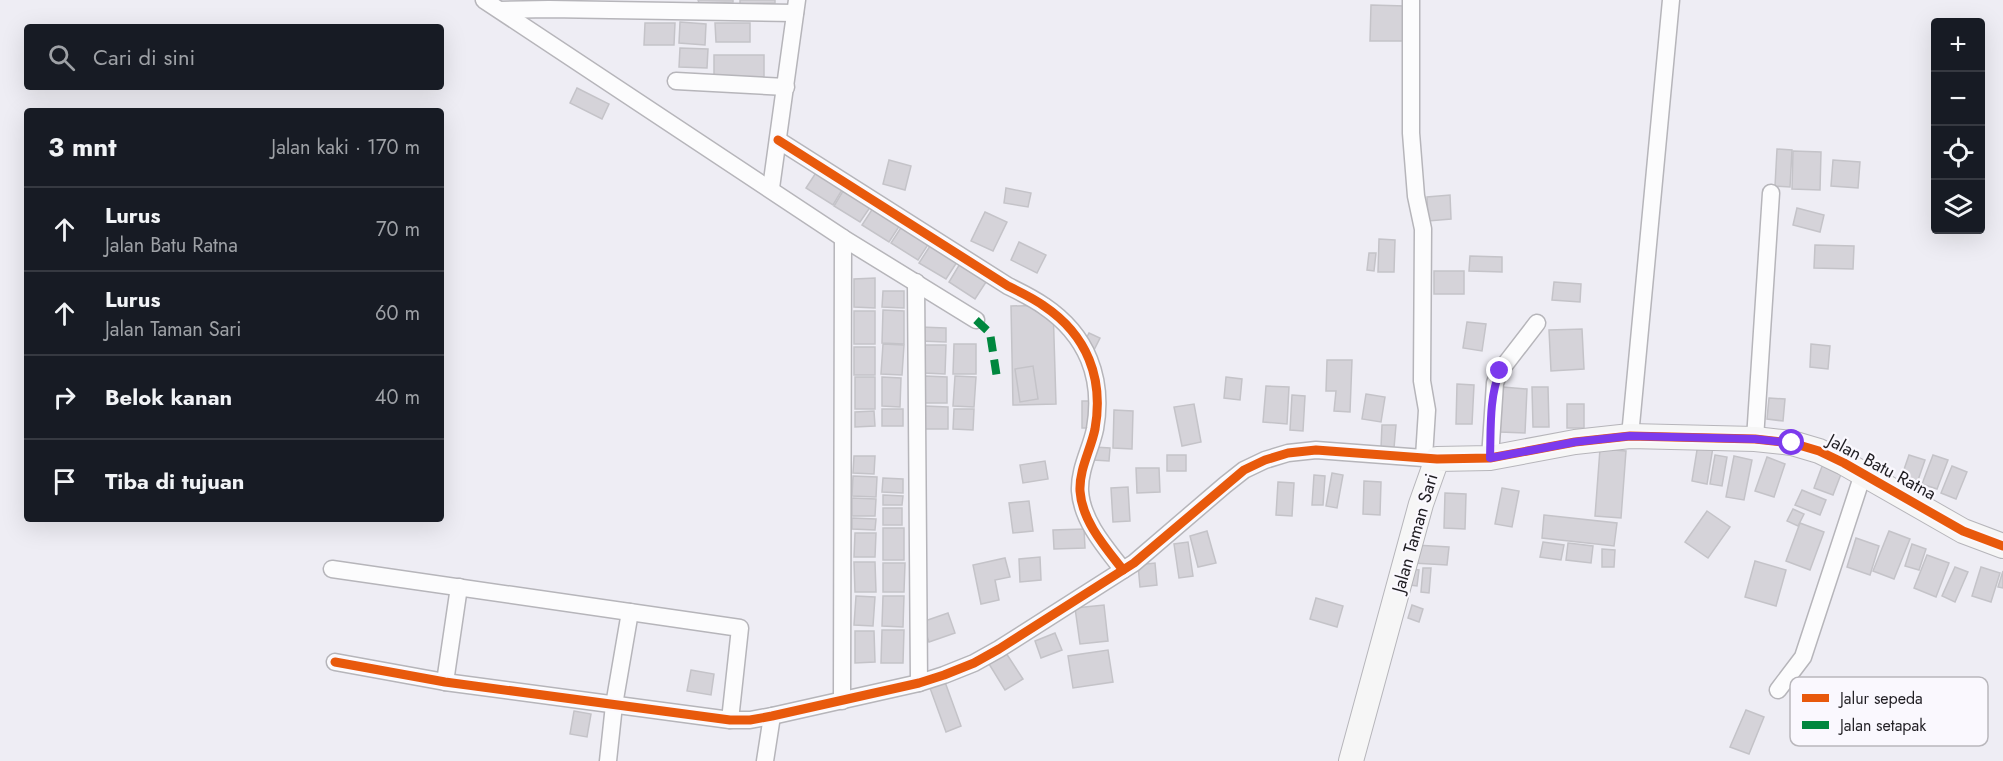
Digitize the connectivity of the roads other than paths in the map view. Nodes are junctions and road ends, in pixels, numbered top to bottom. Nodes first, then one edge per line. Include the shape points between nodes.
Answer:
1 (484, 0) edge
2 (1411, 0) edge
3 (1671, 0) edge
4 (796, 6) edge
5 (500, 10) junction
6 (676, 81) dead end
7 (786, 87) junction
8 (778, 140) junction
9 (771, 188) junction
10 (1771, 193) dead end
11 (843, 238) junction
12 (916, 282) junction
13 (976, 320) dead end
14 (1537, 323) dead end
15 (1630, 436) junction
16 (1755, 439) junction
17 (1431, 458) junction
18 (1490, 458) junction
19 (1863, 474) junction
20 (2003, 546) edge
21 (332, 569) dead end
22 (1123, 570) junction
23 (459, 587) junction
24 (630, 612) junction
25 (335, 663) dead end
26 (445, 682) junction
27 (919, 683) junction
28 (1778, 690) dead end
29 (842, 701) junction
30 (614, 705) junction
31 (772, 716) junction
32 (730, 720) junction
33 (609, 761) edge
34 (765, 761) edge
35 (1351, 761) edge

1 - 5 street
2 - 17 street via 1412,151 1424,229 1422,381
3 - 15 street
4 - 5 street
4 - 7 street
5 - 9 street
6 - 7 street
7 - 8 street
8 - 9 street
8 - 22 street via 1044,306 1076,335 1094,371 1096,396 1094,431 1082,474 1082,504 1087,518
9 - 11 street
10 - 16 street
11 - 12 street
11 - 29 street
12 - 13 street
12 - 27 street
14 - 18 street via 1495,383
15 - 16 street, Jalan Batu Ratna
15 - 18 street, Jalan Taman Sari
16 - 19 street, Jalan Batu Ratna via 1819,451
17 - 18 street, Jalan Taman Sari
17 - 22 street via 1316,450 1265,460 1244,470
17 - 35 street, Jalan Taman Sari
19 - 20 street, Jalan Batu Ratna via 1963,531
19 - 28 street via 1803,657
21 - 23 street
22 - 27 street via 974,663
23 - 24 street
23 - 26 street
24 - 30 street
24 - 32 street via 740,628
25 - 26 street
26 - 30 street
27 - 29 street
29 - 31 street
30 - 32 street
30 - 33 street
31 - 32 street
31 - 34 street

